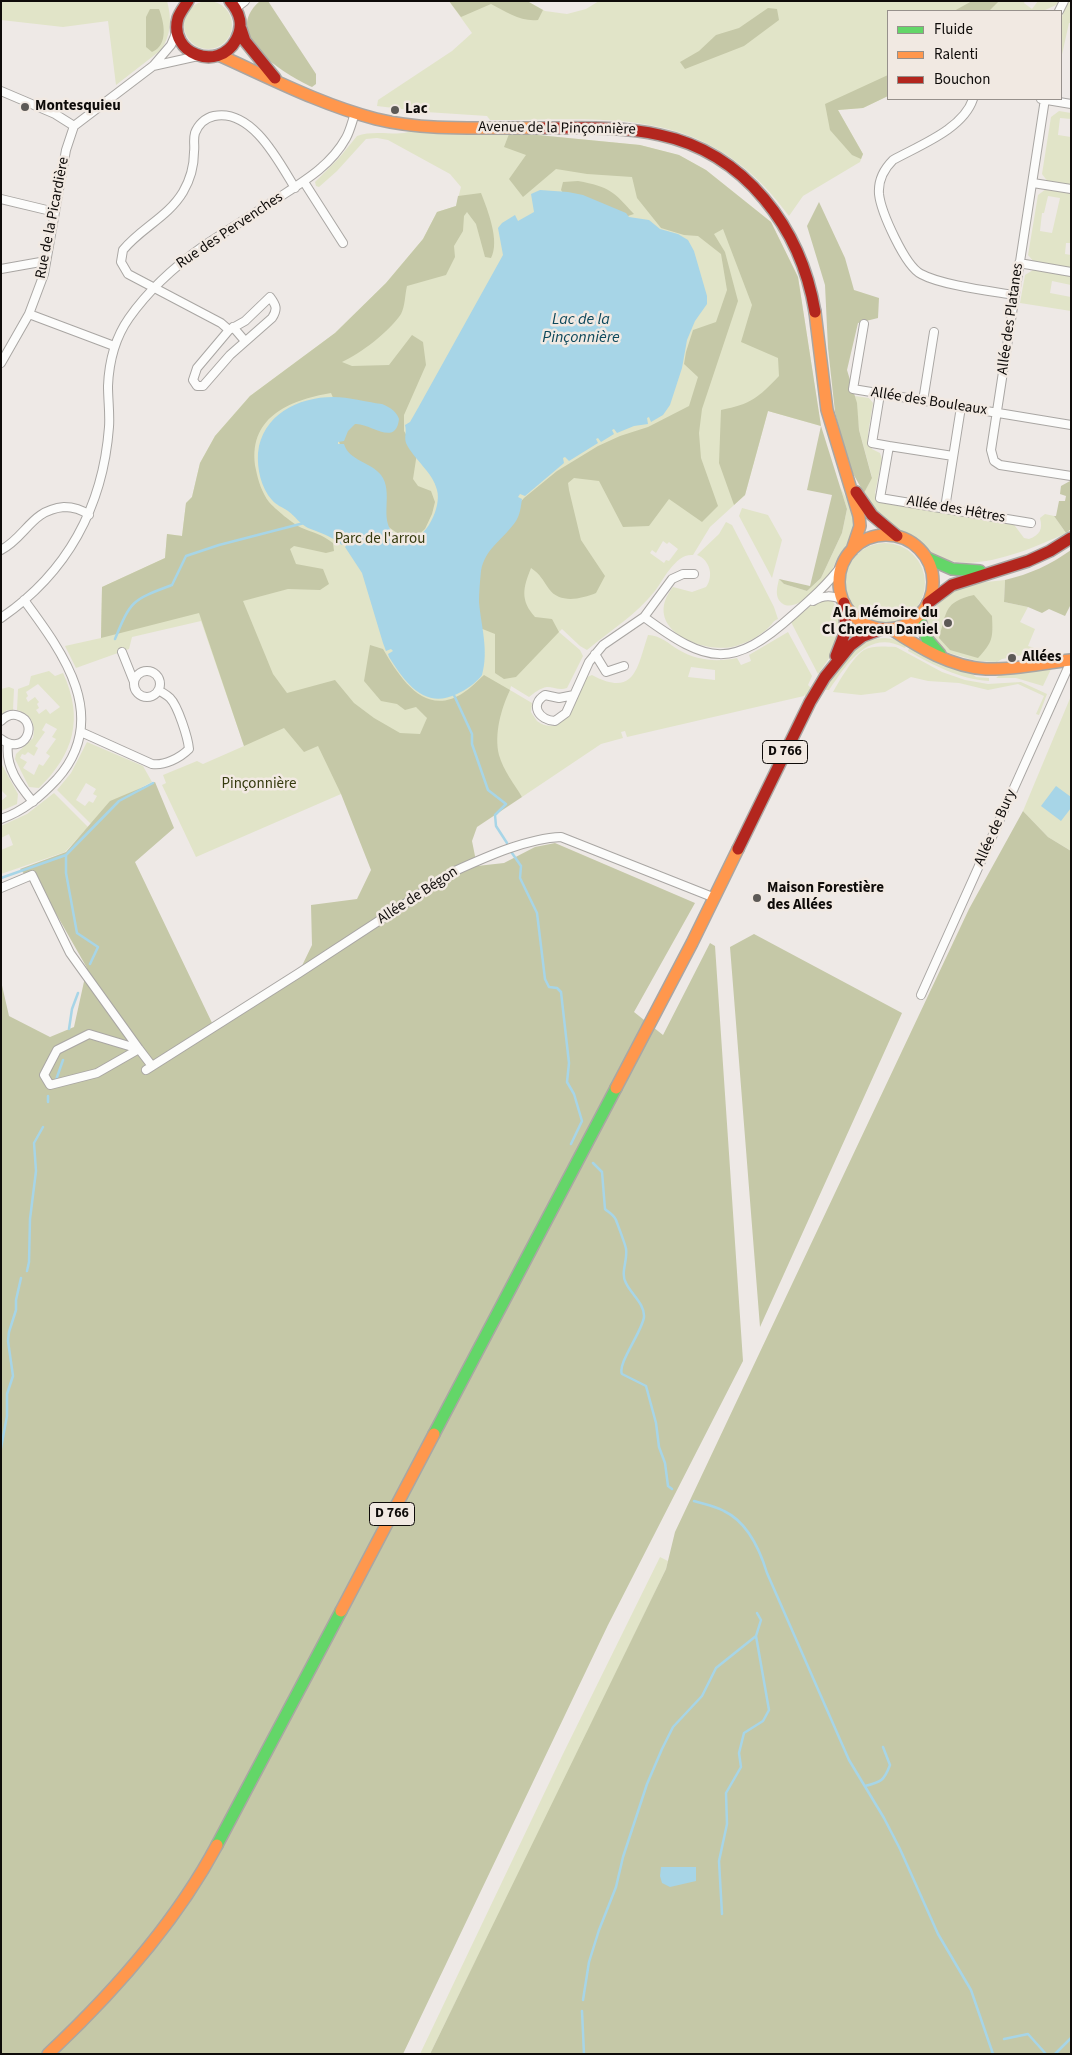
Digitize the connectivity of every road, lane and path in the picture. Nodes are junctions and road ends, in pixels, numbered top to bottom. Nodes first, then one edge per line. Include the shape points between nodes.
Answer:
1 (188, 1) edge
2 (237, 4) edge
3 (177, 7) edge
4 (241, 29) junction
5 (177, 31) junction
6 (198, 56) junction
7 (221, 56) junction
8 (153, 66) junction
9 (278, 82) junction
10 (1, 91) edge
11 (972, 100) edge
12 (1044, 100) edge
13 (1049, 100) edge
14 (1071, 104) edge
15 (355, 113) junction
16 (74, 126) junction
17 (304, 182) junction
18 (1033, 183) junction
19 (295, 188) junction
20 (1071, 189) edge
21 (1, 199) edge
22 (55, 212) junction
23 (343, 243) dead end
24 (46, 261) junction
25 (1019, 263) junction
26 (1, 269) edge
27 (1071, 272) edge
28 (154, 289) junction
29 (1014, 295) junction
30 (29, 314) junction
31 (864, 324) dead end
32 (231, 329) junction
33 (934, 332) dead end
34 (246, 341) junction
35 (114, 346) junction
36 (1, 363) edge
37 (880, 394) junction
38 (922, 401) junction
39 (961, 407) junction
40 (998, 413) junction
41 (1071, 424) edge
42 (888, 446) junction
43 (953, 456) junction
44 (1071, 476) edge
45 (849, 480) junction
46 (945, 508) junction
47 (89, 515) junction
48 (1031, 523) dead end
49 (897, 536) junction
50 (1071, 538) edge
51 (1, 550) edge
52 (852, 550) junction
53 (926, 558) junction
54 (842, 565) junction
55 (1000, 569) junction
56 (694, 574) dead end
57 (24, 600) junction
58 (843, 601) junction
59 (928, 603) junction
60 (800, 608) junction
61 (918, 616) junction
62 (644, 617) junction
63 (1, 618) edge
64 (887, 629) junction
65 (122, 652) dead end
66 (595, 654) junction
67 (950, 660) junction
68 (1071, 660) edge
69 (624, 666) dead end
70 (829, 672) junction
71 (134, 682) junction
72 (160, 691) junction
73 (574, 695) junction
74 (1, 721) edge
75 (81, 732) junction
76 (5, 742) edge
77 (33, 802) junction
78 (1, 819) edge
79 (1, 888) edge
80 (715, 898) junction
81 (921, 995) dead end
82 (139, 1049) junction
83 (48, 2054) edge

1 - 3 main road
2 - 4 main road, Avenue de la Pinçonnière
3 - 5 main road
4 - 7 main road via 234,45
4 - 9 main road, Avenue de la Pinçonnière via 245,41
5 - 6 main road via 185,47
5 - 8 street via 171,46
6 - 7 main road
6 - 8 street
7 - 9 main road, Avenue de la Pinçonnière
8 - 16 street
9 - 15 main road, Avenue de la Pinçonnière via 316,100
10 - 16 street via 55,114
11 - 29 street via 966,114 952,127 893,160 880,184 879,195 904,258 920,274
12 - 18 street, Allée des Platanes
13 - 14 street
15 - 17 street, Rue des Pervenches via 345,139 318,172
15 - 45 main road, Avenue de la Pinçonnière via 412,125 617,128 663,135 707,151 746,177 763,193 789,231 808,280 825,400
16 - 22 street, Rue de la Picardière via 66,150
17 - 19 street, Rue des Pervenches
17 - 23 street
18 - 20 street
18 - 25 street, Allée des Platanes
19 - 28 street, Rue des Pervenches via 203,247
19 - 28 street via 273,151 248,126 223,116 203,121 195,132 194,165 183,193 161,218 127,245 121,257 123,269 128,274
21 - 22 street
22 - 24 street, Rue de la Picardière
24 - 26 street
24 - 30 street, Rue de la Picardière
25 - 27 street
25 - 29 street, Allée des Platanes
28 - 32 street
28 - 35 street, Rue des Pervenches via 128,319
29 - 40 street, Allée des Platanes
30 - 35 street
30 - 36 street, Rue de la Picardière
31 - 37 street, Allée des Bouleaux via 853,389
32 - 34 street
32 - 34 street via 245,321 270,297 276,304 276,312
32 - 34 street via 194,375 193,380 198,386 203,386
33 - 38 street
35 - 47 street, Rue des Pervenches via 108,385 110,426 107,447
37 - 38 street, Allée des Bouleaux
37 - 42 street via 872,443
38 - 39 street, Allée des Bouleaux
39 - 40 street, Allée des Bouleaux
39 - 43 street
40 - 41 street, Allée des Bouleaux
40 - 44 street, Allée des Platanes via 992,450 994,461 1000,465
42 - 43 street
42 - 46 street, Allée des Hêtres via 880,498
43 - 46 street
45 - 49 main road, Avenue de la Pinçonnière via 872,515
45 - 52 main road, Avenue de la Pinçonnière via 860,526
46 - 48 street, Allée des Hêtres
47 - 51 street via 69,507 42,513
47 - 57 street, Rue des Pervenches via 62,561
49 - 52 main road via 872,537
49 - 53 main road, D 766 via 914,544
50 - 55 main road, D 766 via 1028,561
52 - 54 main road
53 - 55 main road, D 766 via 961,571
53 - 59 main road via 933,585
54 - 58 main road via 839,583
54 - 60 street via 832,579
55 - 59 main road, D 766 via 952,585
56 - 62 street via 672,579
57 - 63 street, Rue des Pervenches
57 - 75 street via 72,675 80,702
58 - 60 street via 830,595
58 - 64 main road via 860,621
58 - 70 main road, D 766 via 846,630
59 - 61 main road, D 766
60 - 62 street via 764,640 737,653 722,654 690,647
61 - 64 main road, D 766
61 - 67 main road via 932,646
62 - 66 street
64 - 67 main road
64 - 70 main road, D 766 via 858,638
65 - 71 street
66 - 69 street via 606,672
66 - 73 street
67 - 68 main road via 986,669
68 - 81 street, Allée de Bury
70 - 80 main road, D 766 via 803,716
71 - 72 street via 136,692 143,697 152,697
71 - 72 street via 138,674 147,670 156,674 161,682
72 - 75 street via 175,706 189,743 185,754 160,765 152,764
73 - 73 street via 566,713 554,721 544,720 538,714 537,706 545,695 559,698
74 - 76 street via 14,714 28,724 29,733 25,740 17,745
75 - 77 street via 78,746 61,774
76 - 77 street via 9,766
77 - 78 street
79 - 82 street via 32,875 70,953
80 - 82 street, Allée de Bégon via 561,837 546,837 455,871 149,1068
80 - 83 main road, D 766 via 204,1870 172,1918 118,1984
82 - 82 street via 97,1073 50,1085 44,1075 57,1050 89,1034

